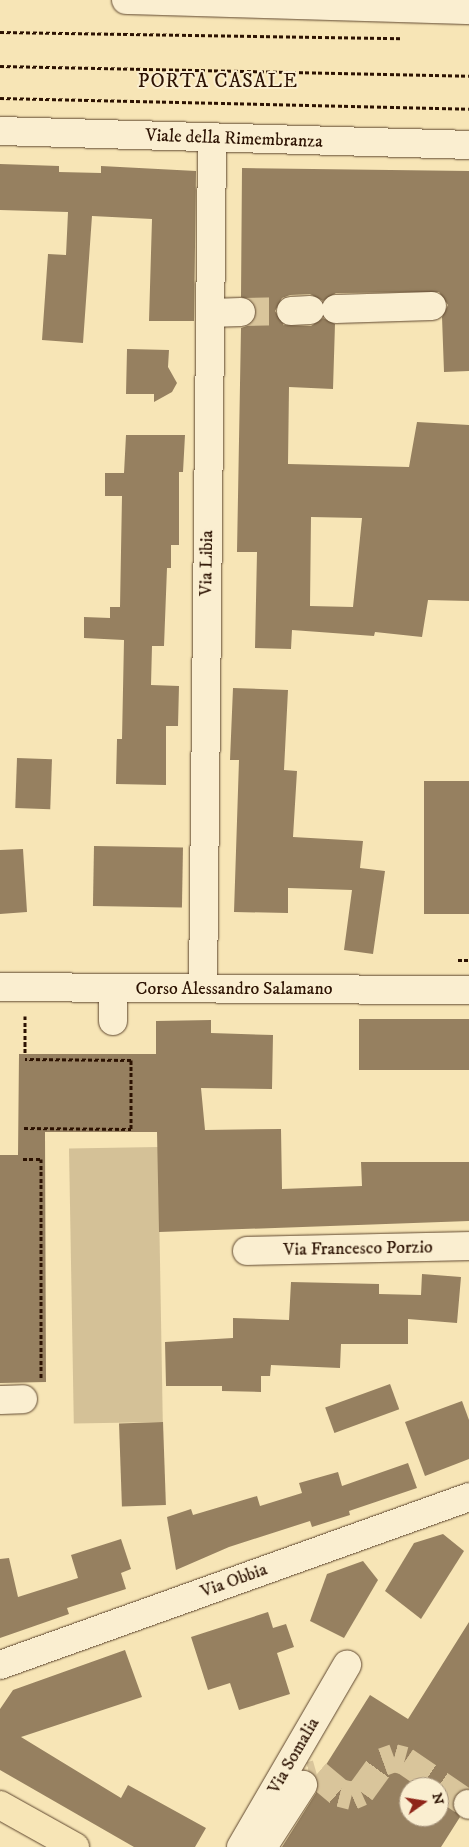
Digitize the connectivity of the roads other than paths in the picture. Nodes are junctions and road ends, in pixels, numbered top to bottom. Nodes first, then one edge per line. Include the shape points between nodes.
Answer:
1 (126, 0) edge
2 (214, 1) edge
3 (469, 10) edge
4 (0, 131) edge
5 (212, 138) junction
6 (469, 145) edge
7 (432, 306) dead end
8 (312, 310) tunnel mouth
9 (241, 312) tunnel mouth
10 (210, 313) junction
11 (13, 987) edge
12 (113, 988) junction
13 (203, 988) junction
14 (469, 990) edge
15 (113, 1021) dead end
16 (469, 1246) edge
17 (247, 1252) dead end
18 (469, 1498) edge
19 (0, 1664) edge
20 (347, 1666) dead end
21 (303, 1785) tunnel mouth
22 (0, 1805) edge
23 (75, 1847) edge
24 (241, 1847) edge
25 (263, 1847) edge

1 - 2 street
2 - 3 street
4 - 5 street, Viale della Rimembranza
5 - 6 street, Viale della Rimembranza
5 - 10 street, Via Libia
7 - 8 street
9 - 10 street
10 - 13 street, Via Libia
11 - 12 street, Corso Alessandro Salamano
12 - 13 street, Corso Alessandro Salamano
12 - 15 street
13 - 14 street, Corso Alessandro Salamano
16 - 17 street, Via Francesco Porzio
18 - 19 street, Via Obbia
20 - 24 street, Via Somalia
21 - 25 street
22 - 23 main road

